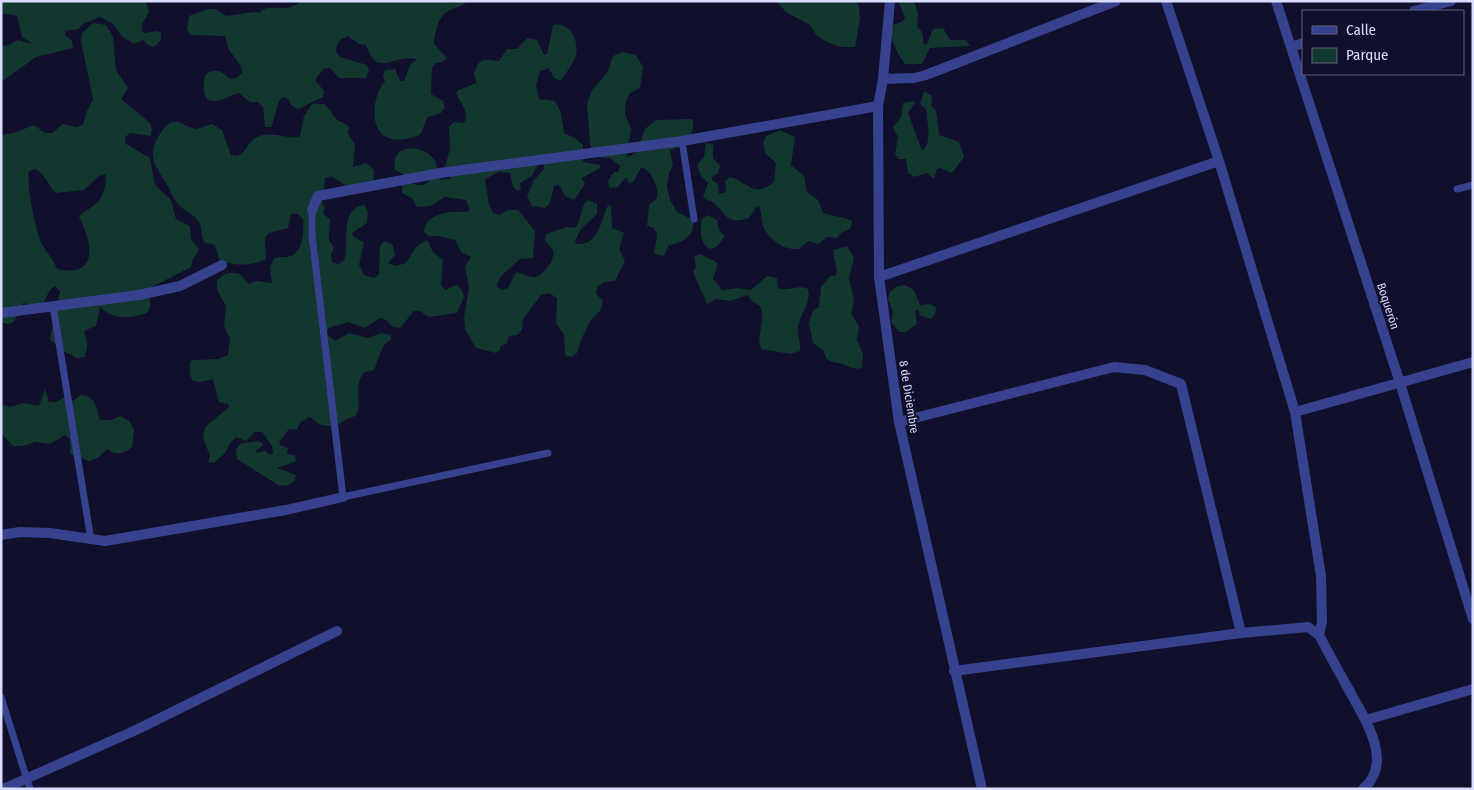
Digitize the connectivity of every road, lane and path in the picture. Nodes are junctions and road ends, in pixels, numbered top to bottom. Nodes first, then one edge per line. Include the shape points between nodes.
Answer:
1 (890, 1) edge
2 (1116, 1) edge
3 (1166, 1) edge
4 (1276, 1) edge
5 (1451, 1) edge
6 (1418, 10) edge
7 (1302, 43) edge
8 (1291, 47) junction
9 (883, 79) junction
10 (878, 106) junction
11 (682, 141) junction
12 (1219, 161) junction
13 (1473, 185) edge
14 (1457, 189) dead end
15 (312, 210) joint
16 (694, 220) dead end
17 (222, 265) dead end
18 (879, 277) junction
19 (53, 306) junction
20 (1, 313) edge
21 (1473, 362) edge
22 (1400, 383) junction
23 (1295, 412) junction
24 (899, 422) junction
25 (548, 453) dead end
26 (343, 498) junction
27 (1, 535) edge
28 (91, 540) junction
29 (1473, 619) edge
30 (337, 631) dead end
31 (1241, 633) junction
32 (1320, 635) junction
33 (954, 671) junction
34 (1473, 689) edge
35 (1, 697) edge
36 (1366, 720) junction
37 (28, 784) edge
38 (3, 789) edge
39 (982, 789) edge
40 (1363, 789) edge

1 - 9 street, 8 de Diciembre
2 - 9 street via 926,75
3 - 12 street
4 - 8 street, Boquerón
5 - 6 street
7 - 8 street
8 - 22 street, Boquerón
9 - 10 street, 8 de Diciembre
10 - 11 street
10 - 18 street, 8 de Diciembre
11 - 15 street via 440,173 318,196
11 - 16 lane
12 - 18 street
12 - 23 street
13 - 14 lane
15 - 26 lane via 312,234
17 - 19 street via 180,286 140,295
18 - 24 street, 8 de Diciembre
19 - 20 street
19 - 28 lane
21 - 22 street
22 - 23 street
22 - 29 street, Boquerón
23 - 32 street via 1321,576
24 - 31 street via 1114,367 1145,370 1181,384
24 - 33 street, 8 de Diciembre
25 - 26 lane
26 - 28 street via 106,541
27 - 28 street via 50,533
30 - 37 street
31 - 32 street via 1308,627
31 - 33 street
32 - 36 street
33 - 39 street, 8 de Diciembre
34 - 36 street
35 - 37 lane
36 - 40 street via 1376,756 1373,778
37 - 38 street

